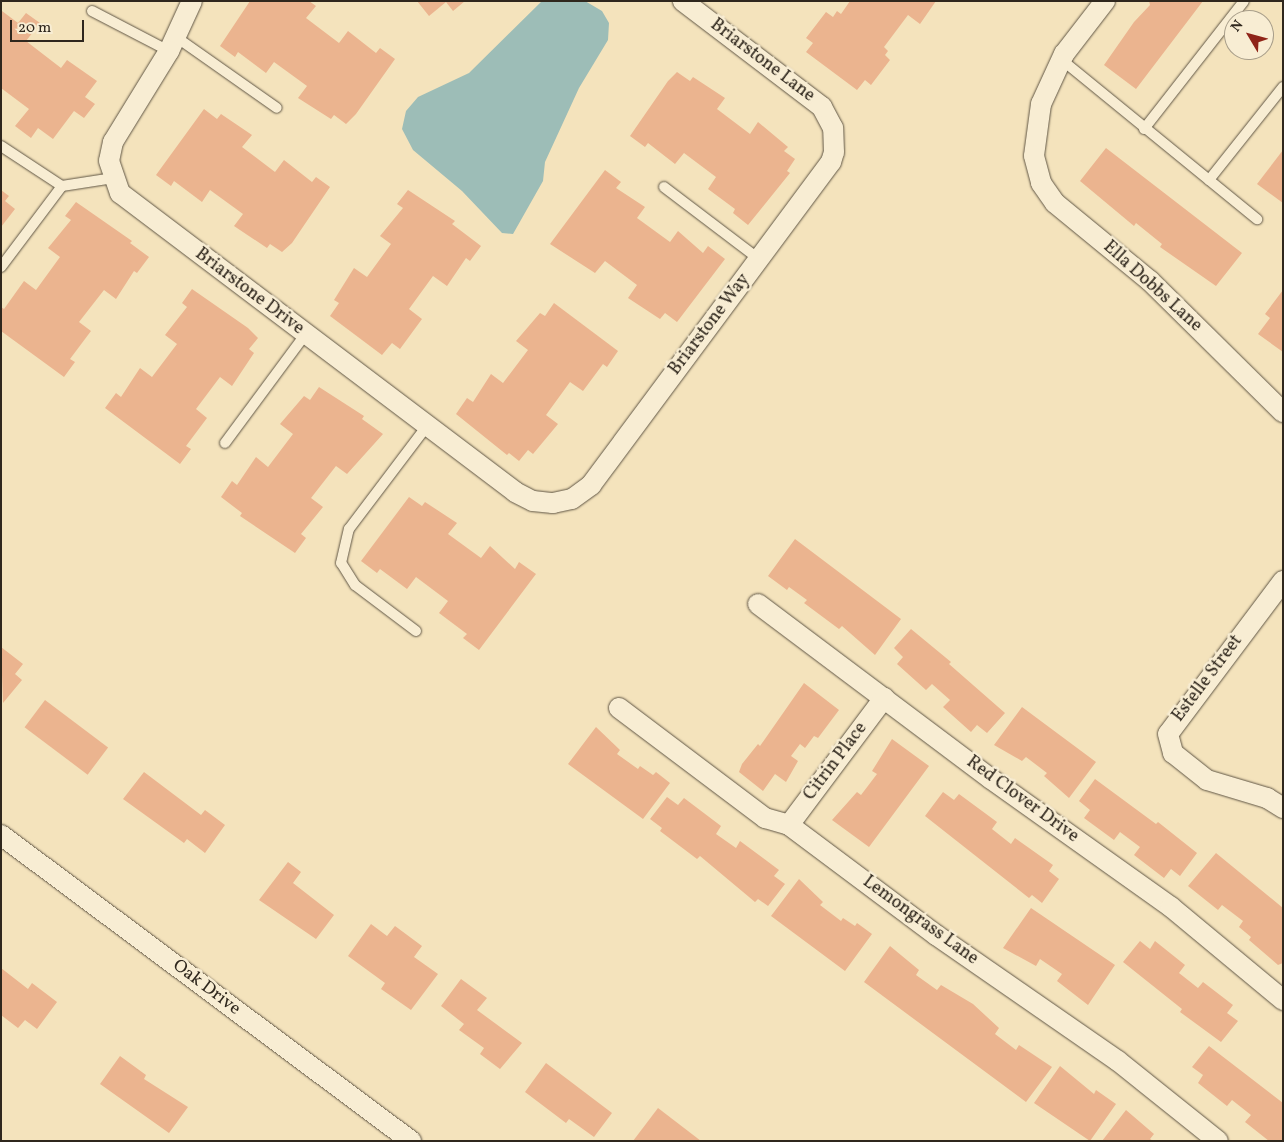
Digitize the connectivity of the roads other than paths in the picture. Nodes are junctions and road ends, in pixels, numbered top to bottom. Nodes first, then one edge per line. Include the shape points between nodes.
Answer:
1 (192, 1) edge
2 (683, 1) edge
3 (1105, 1) edge
4 (1244, 1) edge
5 (92, 11) dead end
6 (172, 44) junction
7 (1062, 60) junction
8 (1283, 87) edge
9 (277, 108) dead end
10 (834, 128) joint
11 (1144, 129) junction
12 (1, 146) edge
13 (113, 178) junction
14 (1208, 180) junction
15 (62, 186) junction
16 (664, 187) dead end
17 (1257, 219) dead end
18 (759, 260) junction
19 (1, 267) edge
20 (305, 335) junction
21 (1283, 412) edge
22 (427, 426) junction
23 (225, 443) dead end
24 (558, 502) joint
25 (1283, 581) edge
26 (758, 604) dead end
27 (416, 631) dead end
28 (884, 698) junction
29 (619, 708) dead end
30 (1283, 808) edge
31 (789, 826) junction
32 (1, 835) edge
33 (1283, 1000) edge
34 (411, 1141) edge
35 (1218, 1141) edge

1 - 6 street, Briarstone Drive
2 - 10 street, Briarstone Lane via 816,101
3 - 7 street
4 - 11 lane
5 - 6 lane
6 - 9 lane
6 - 13 street, Briarstone Drive via 113,142 109,161
7 - 11 lane
7 - 21 street, Ella Dobbs Lane via 1042,104 1034,156 1041,183 1055,204 1150,281
8 - 14 lane
10 - 18 street, Briarstone Way via 831,162
11 - 14 lane
12 - 15 lane
13 - 15 lane
13 - 20 street, Briarstone Drive via 126,200
14 - 17 lane
15 - 19 lane
16 - 18 lane
18 - 24 street, Briarstone Way via 591,486 572,499
20 - 22 street, Briarstone Drive
20 - 23 lane
22 - 24 street, Briarstone Drive via 515,492 533,501
22 - 27 lane via 349,529 341,563 355,585
25 - 30 street, Estelle Street via 1168,734 1173,753 1207,780 1267,798
26 - 28 street, Red Clover Drive
28 - 31 street, Citrin Place
28 - 33 street, Red Clover Drive via 1172,907
29 - 31 street, Lemongrass Lane via 764,818
31 - 35 street, Lemongrass Lane via 936,935 1118,1061
32 - 34 street, Oak Drive

